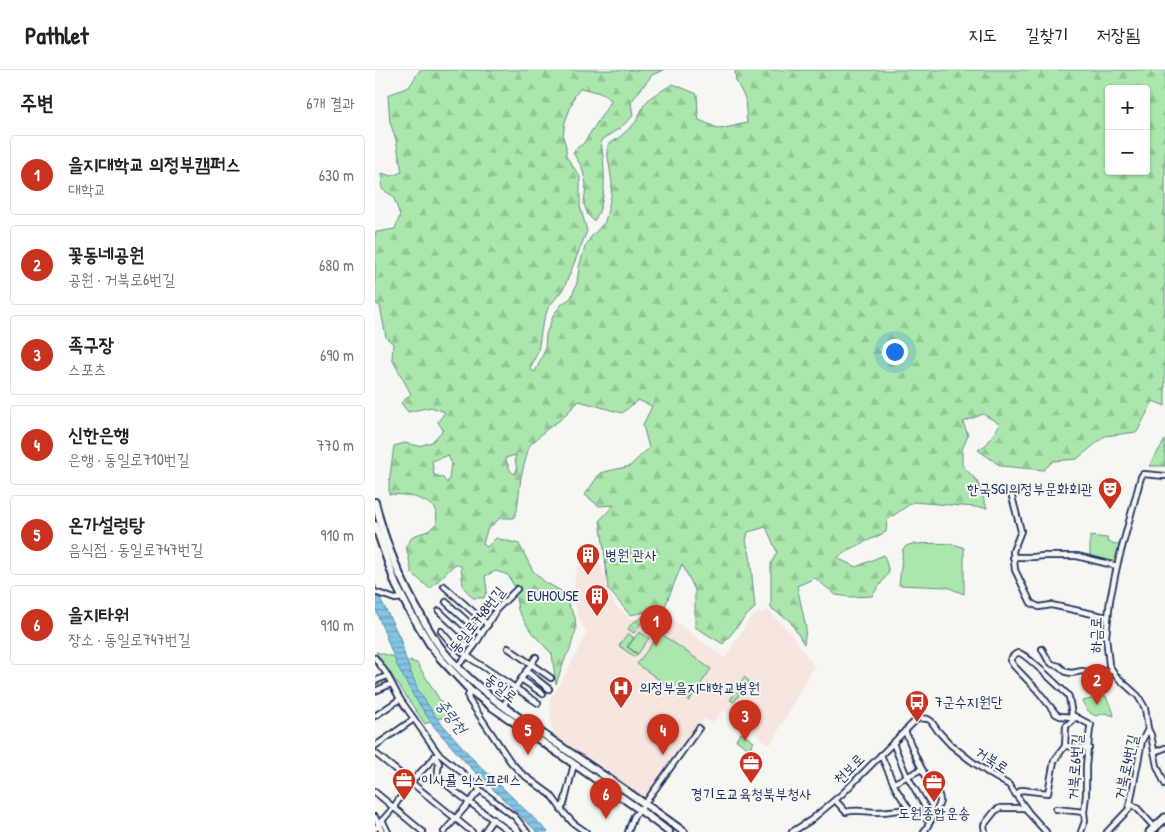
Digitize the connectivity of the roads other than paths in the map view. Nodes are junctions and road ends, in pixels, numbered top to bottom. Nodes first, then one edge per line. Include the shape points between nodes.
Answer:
1 (1165, 476) edge
2 (1011, 493) dead end
3 (375, 502) edge
4 (375, 525) edge
5 (1013, 557) junction
6 (1117, 566) junction
7 (444, 586) dead end
8 (517, 589) dead end
9 (375, 592) edge
10 (403, 598) junction
11 (446, 602) dead end
12 (439, 611) dead end
13 (1107, 617) junction
14 (488, 625) junction
15 (441, 631) dead end
16 (481, 634) junction
17 (475, 645) junction
18 (508, 648) dead end
19 (1043, 649) dead end
20 (467, 656) junction
21 (535, 657) dead end
22 (375, 658) edge
23 (531, 665) junction
24 (457, 666) junction
25 (526, 671) junction
26 (1112, 671) junction
27 (387, 676) junction
28 (551, 678) dead end
29 (521, 679) junction
30 (375, 681) edge
31 (391, 684) junction
32 (515, 688) junction
33 (549, 689) dead end
34 (470, 690) junction
35 (375, 691) edge
36 (543, 694) dead end
37 (400, 699) junction
38 (538, 703) dead end
39 (503, 706) junction
40 (375, 716) edge
41 (1074, 716) junction
42 (918, 718) joint
43 (414, 719) junction
44 (699, 728) dead end
45 (1148, 729) junction
46 (905, 732) junction
47 (893, 743) junction
48 (375, 746) edge
49 (1065, 746) junction
50 (1089, 748) junction
51 (1165, 748) edge
52 (1154, 752) junction
53 (375, 753) edge
54 (437, 755) junction
55 (881, 755) junction
56 (574, 764) junction
57 (922, 769) junction
58 (908, 777) junction
59 (411, 782) junction
60 (894, 784) junction
61 (1165, 784) edge
62 (480, 790) junction
63 (375, 792) edge
64 (1016, 794) junction
65 (835, 800) junction
66 (469, 802) junction
67 (645, 803) junction
68 (1130, 804) junction
69 (393, 808) junction
70 (1025, 808) junction
71 (561, 809) junction
72 (909, 809) junction
73 (1056, 809) dead end
74 (640, 810) junction
75 (1084, 812) junction
76 (933, 816) junction
77 (375, 817) edge
78 (455, 818) junction
79 (1165, 818) edge
80 (493, 819) junction
81 (383, 820) junction
82 (930, 822) junction
83 (377, 827) edge
84 (1153, 830) edge
85 (470, 831) edge
86 (507, 831) edge
87 (382, 832) edge
88 (388, 832) edge
89 (423, 832) edge
90 (444, 832) edge
91 (484, 832) edge
92 (527, 832) edge
93 (586, 832) edge
94 (628, 832) edge
95 (669, 832) edge
96 (684, 832) edge
97 (792, 832) edge
98 (924, 832) edge
99 (985, 832) edge
100 (1046, 832) edge
101 (1081, 832) edge
102 (1107, 832) edge

1 - 6 street, 하금로 via 1143,474 1141,477
2 - 5 street via 1021,531
3 - 24 street, 동일로 via 400,578 436,642
4 - 10 street, 동일로
5 - 6 street via 1077,556
5 - 13 street via 1015,570 1035,606 1051,605
6 - 13 street, 하금로
7 - 14 street
8 - 14 street, 동일로748번길 via 496,610
9 - 10 street via 395,599
10 - 34 street, 동일로 via 440,658
11 - 16 street
12 - 17 street
13 - 26 street, 하금로 via 1105,636
14 - 16 street, 동일로748번길
15 - 20 street
16 - 17 street, 동일로748번길
17 - 20 street, 동일로748번길
18 - 23 street
19 - 26 street via 1048,660 1065,672
20 - 24 street, 동일로748번길
20 - 32 street
21 - 23 street
22 - 27 street
23 - 25 street
23 - 28 street
24 - 39 street, 동일로
25 - 29 street
25 - 33 street
26 - 45 street, 하금로 via 1142,702
27 - 30 street
27 - 31 street
29 - 32 street
29 - 36 street
31 - 35 street
31 - 37 street
32 - 38 street
32 - 39 street
34 - 56 street, 동일로
34 - 71 street via 469,700 507,757 521,773 551,795
37 - 40 street
37 - 43 street
39 - 67 street, 동일로
41 - 41 street, 거북로6번길 via 1057,714 1014,666 1012,657 1019,653 1029,659 1067,694
41 - 49 street via 1066,726
41 - 50 street, 거북로6번길 via 1091,725
42 - 46 street, 천보로
42 - 64 street, 거북로 via 931,721 951,745 1009,785
43 - 48 street
43 - 54 street
44 - 67 street
45 - 52 street, 하금로
45 - 68 street, 거북로4번길 via 1142,740
46 - 47 street, 천보로
46 - 57 street
47 - 55 street, 천보로
47 - 58 street
49 - 50 street
49 - 64 street via 1054,761 1048,793 1022,790
50 - 75 street, 거북로6번길
51 - 52 street
52 - 61 street, 하금로
53 - 59 street
54 - 59 street
54 - 62 street
54 - 66 street via 439,777
55 - 60 street
55 - 65 street, 천보로
56 - 71 street
56 - 74 street, 동일로
57 - 58 street
57 - 76 street via 939,795 940,803
58 - 60 street
58 - 76 street
59 - 69 street
59 - 78 street
60 - 72 street
62 - 66 street
62 - 92 street via 515,817
63 - 69 street
64 - 70 street, 거북로
65 - 72 street via 846,812
65 - 97 street, 천보로
66 - 78 street
66 - 80 street
67 - 74 street
67 - 96 street, 동일로
68 - 84 street via 1137,808
68 - 102 street, 거북로4번길 via 1126,813
69 - 81 street
69 - 89 street
70 - 99 street via 1000,808 984,824
70 - 100 street, 거북로
71 - 93 street
72 - 82 street
73 - 75 street
74 - 94 street
74 - 95 street, 동일로
75 - 101 street, 거북로6번길
76 - 82 street
77 - 83 street
78 - 85 street
78 - 90 street
79 - 84 main road
80 - 86 street
80 - 91 street
81 - 83 street
81 - 88 street
82 - 98 street
83 - 87 street

